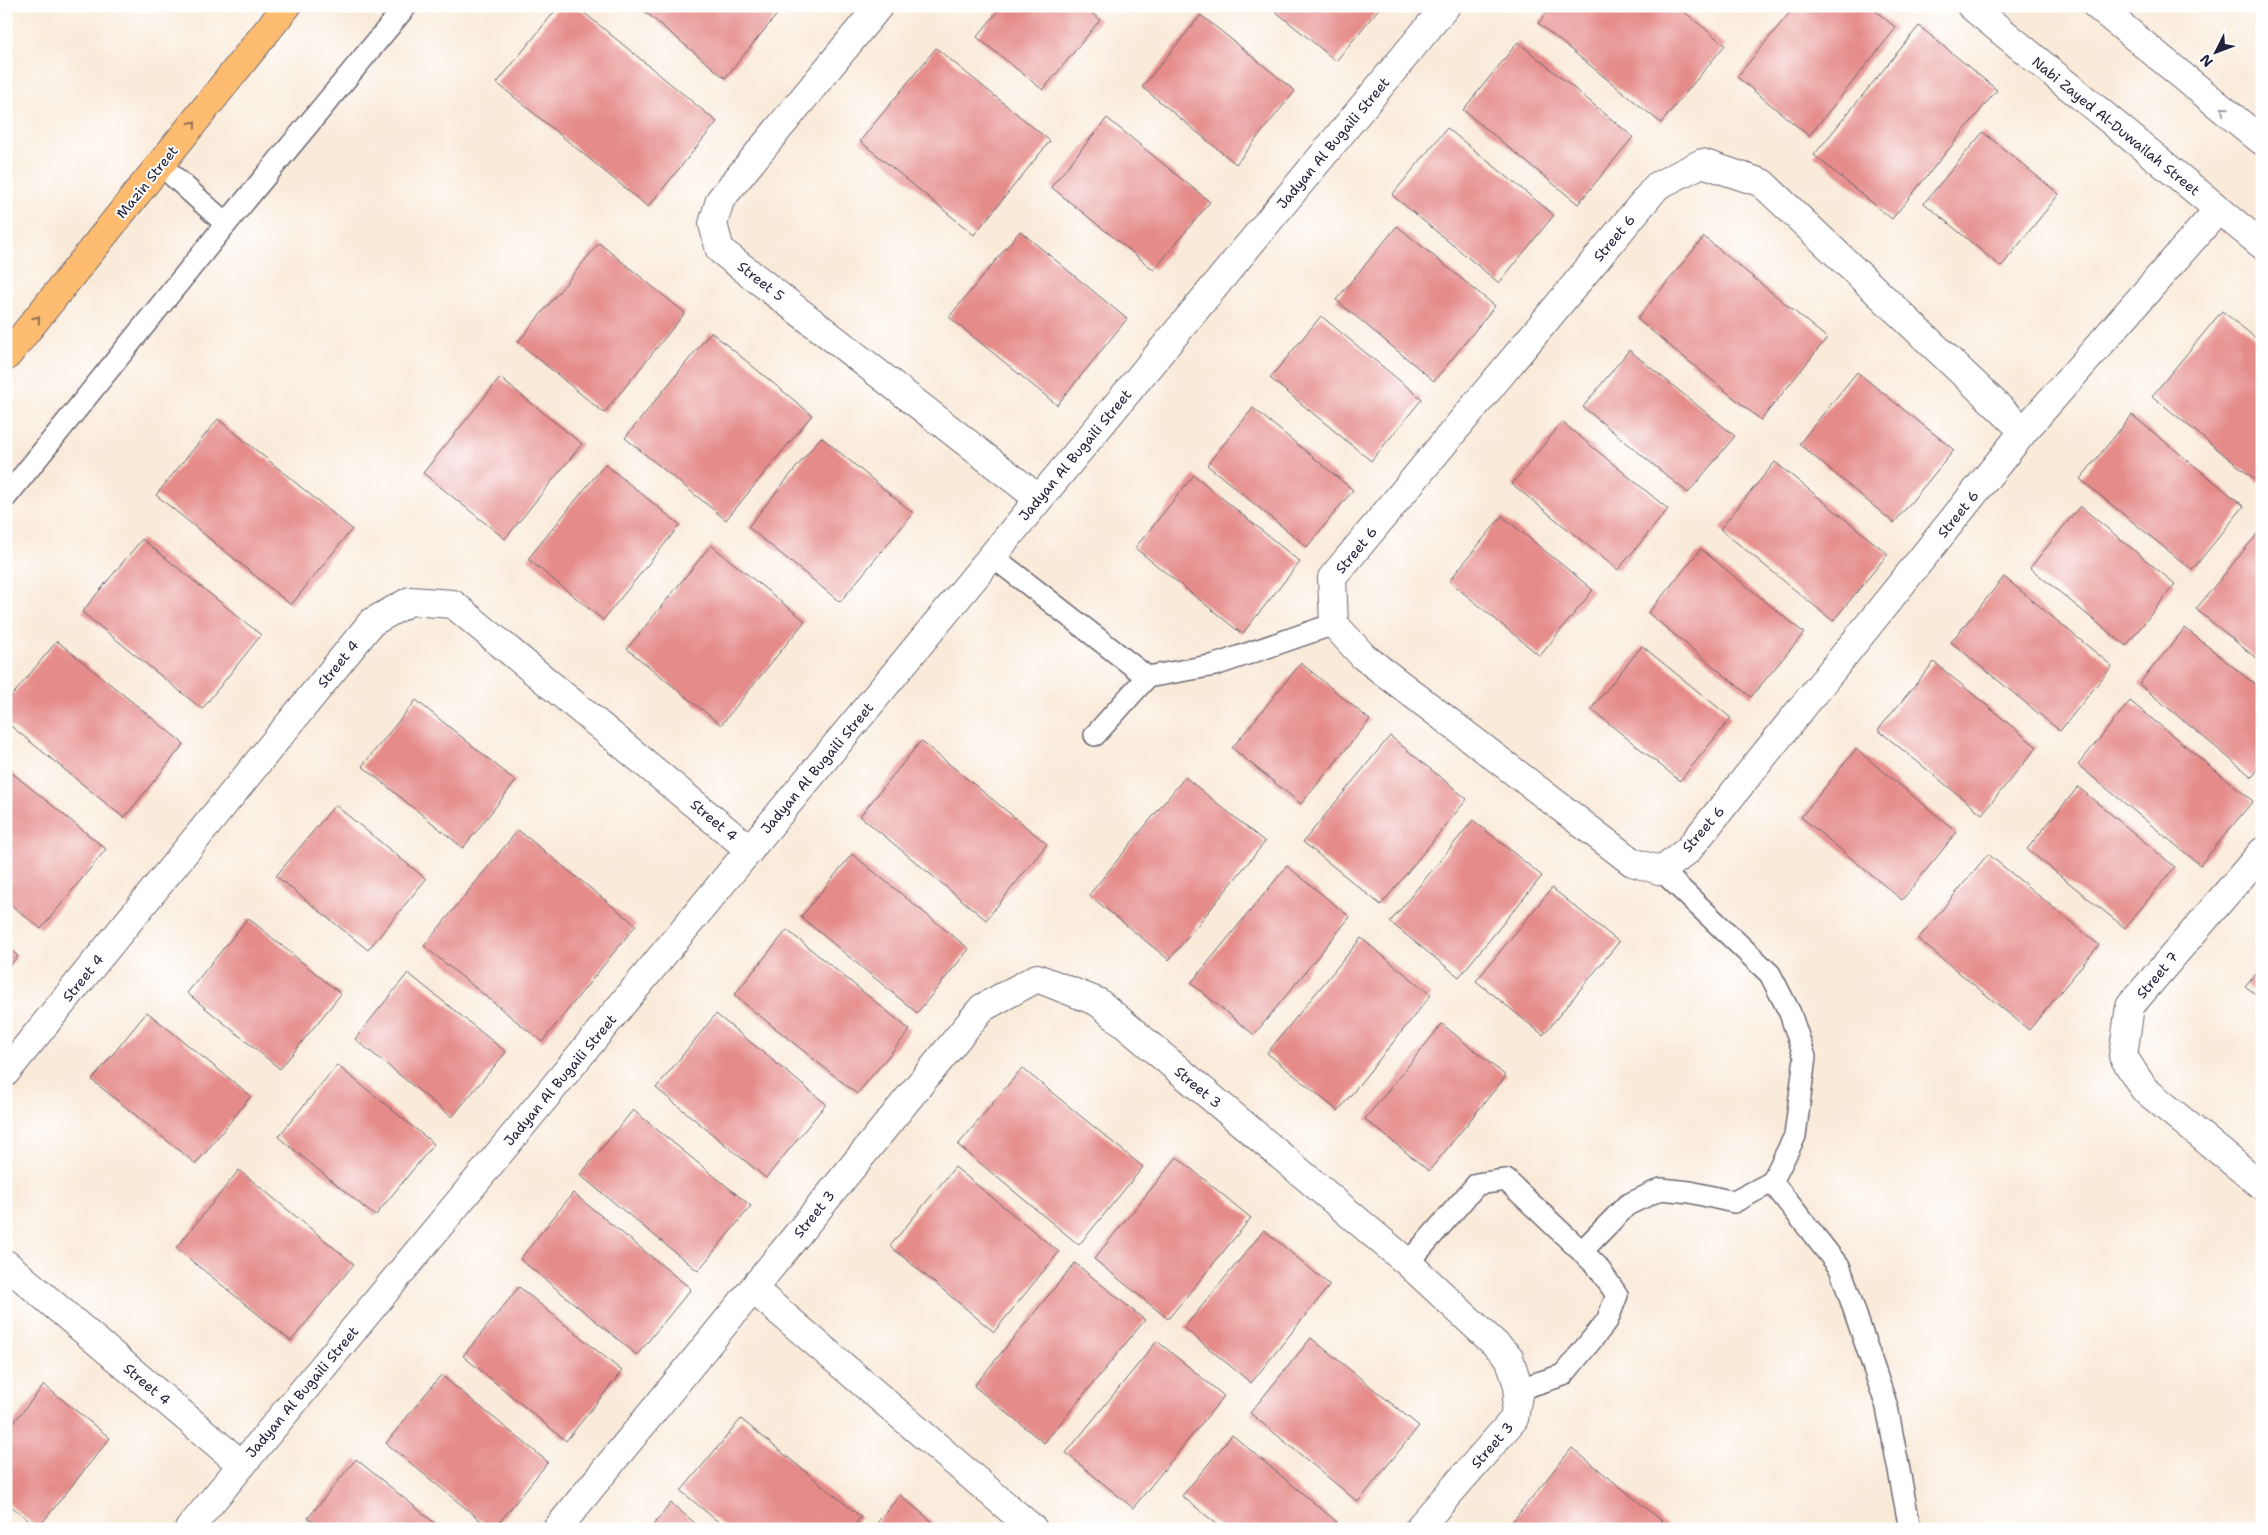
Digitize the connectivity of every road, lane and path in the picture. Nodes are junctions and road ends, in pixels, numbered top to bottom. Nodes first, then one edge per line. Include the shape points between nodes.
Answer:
1 (287, 6) edge
2 (406, 6) edge
3 (879, 6) edge
4 (1446, 6) edge
5 (1971, 6) edge
6 (2006, 6) edge
7 (2097, 6) edge
8 (2009, 38) junction
9 (2262, 141) edge
10 (161, 165) junction
11 (2218, 210) junction
12 (226, 224) junction
13 (2262, 245) edge
14 (6, 357) edge
15 (2024, 431) junction
16 (6, 497) edge
17 (1039, 500) junction
18 (992, 556) junction
19 (1334, 624) junction
20 (1147, 677) junction
21 (1095, 735) dead end
22 (750, 850) junction
23 (2262, 852) edge
24 (1662, 871) junction
25 (6, 1072) edge
26 (1772, 1182) junction
27 (2262, 1186) edge
28 (1582, 1251) junction
29 (1408, 1263) junction
30 (6, 1264) edge
31 (753, 1289) junction
32 (1519, 1389) junction
33 (242, 1465) junction
34 (189, 1529) edge
35 (557, 1529) edge
36 (1033, 1529) edge
37 (1418, 1529) edge
38 (1910, 1529) edge

10 -> 1 main road, Mazin Street
2 - 12 lane
3 - 17 street, Street 5 via 720,200 713,224 720,250
4 - 17 street, Jadyan Al Bugaili Street
5 - 8 street, Nabi Zayed Al-Duwailah Street
6 - 8 street via 2003,17
9 -> 7 street
8 - 11 street, Nabi Zayed Al-Duwailah Street
10 - 12 lane
14 -> 10 main road, Mazin Street
11 - 13 street, Nabi Zayed Al-Duwailah Street
11 - 15 street, Street 6
12 - 16 lane
15 - 19 street, Street 6 via 1762,183 1702,164 1657,186 1332,578
15 - 24 street, Street 6 via 1688,850
17 - 18 street, Jadyan Al Bugaili Street
18 - 20 lane
18 - 22 street, Jadyan Al Bugaili Street
19 - 20 lane via 1215,664
19 - 24 street via 1363,656 1632,862
20 - 21 lane
22 - 25 street, Street 4 via 453,604 410,600 372,622
22 - 33 street, Jadyan Al Bugaili Street
23 - 27 street, Street 7 via 2130,1006 2123,1056 2144,1089
24 - 26 lane via 1770,974 1790,1013 1804,1056 1796,1136
26 - 28 lane via 1734,1202 1661,1189 1626,1205
26 - 38 lane via 1840,1268 1887,1407
28 - 29 lane via 1506,1180 1477,1184
28 - 32 lane via 1617,1295 1608,1321 1563,1375
29 - 31 street, Street 3 via 1098,1002 1038,978 982,1008
29 - 32 street, Street 3 via 1509,1357
30 - 33 street, Street 4
31 - 35 street, Street 3
31 - 36 street
32 - 37 street, Street 3 via 1514,1418
33 - 34 street, Jadyan Al Bugaili Street

